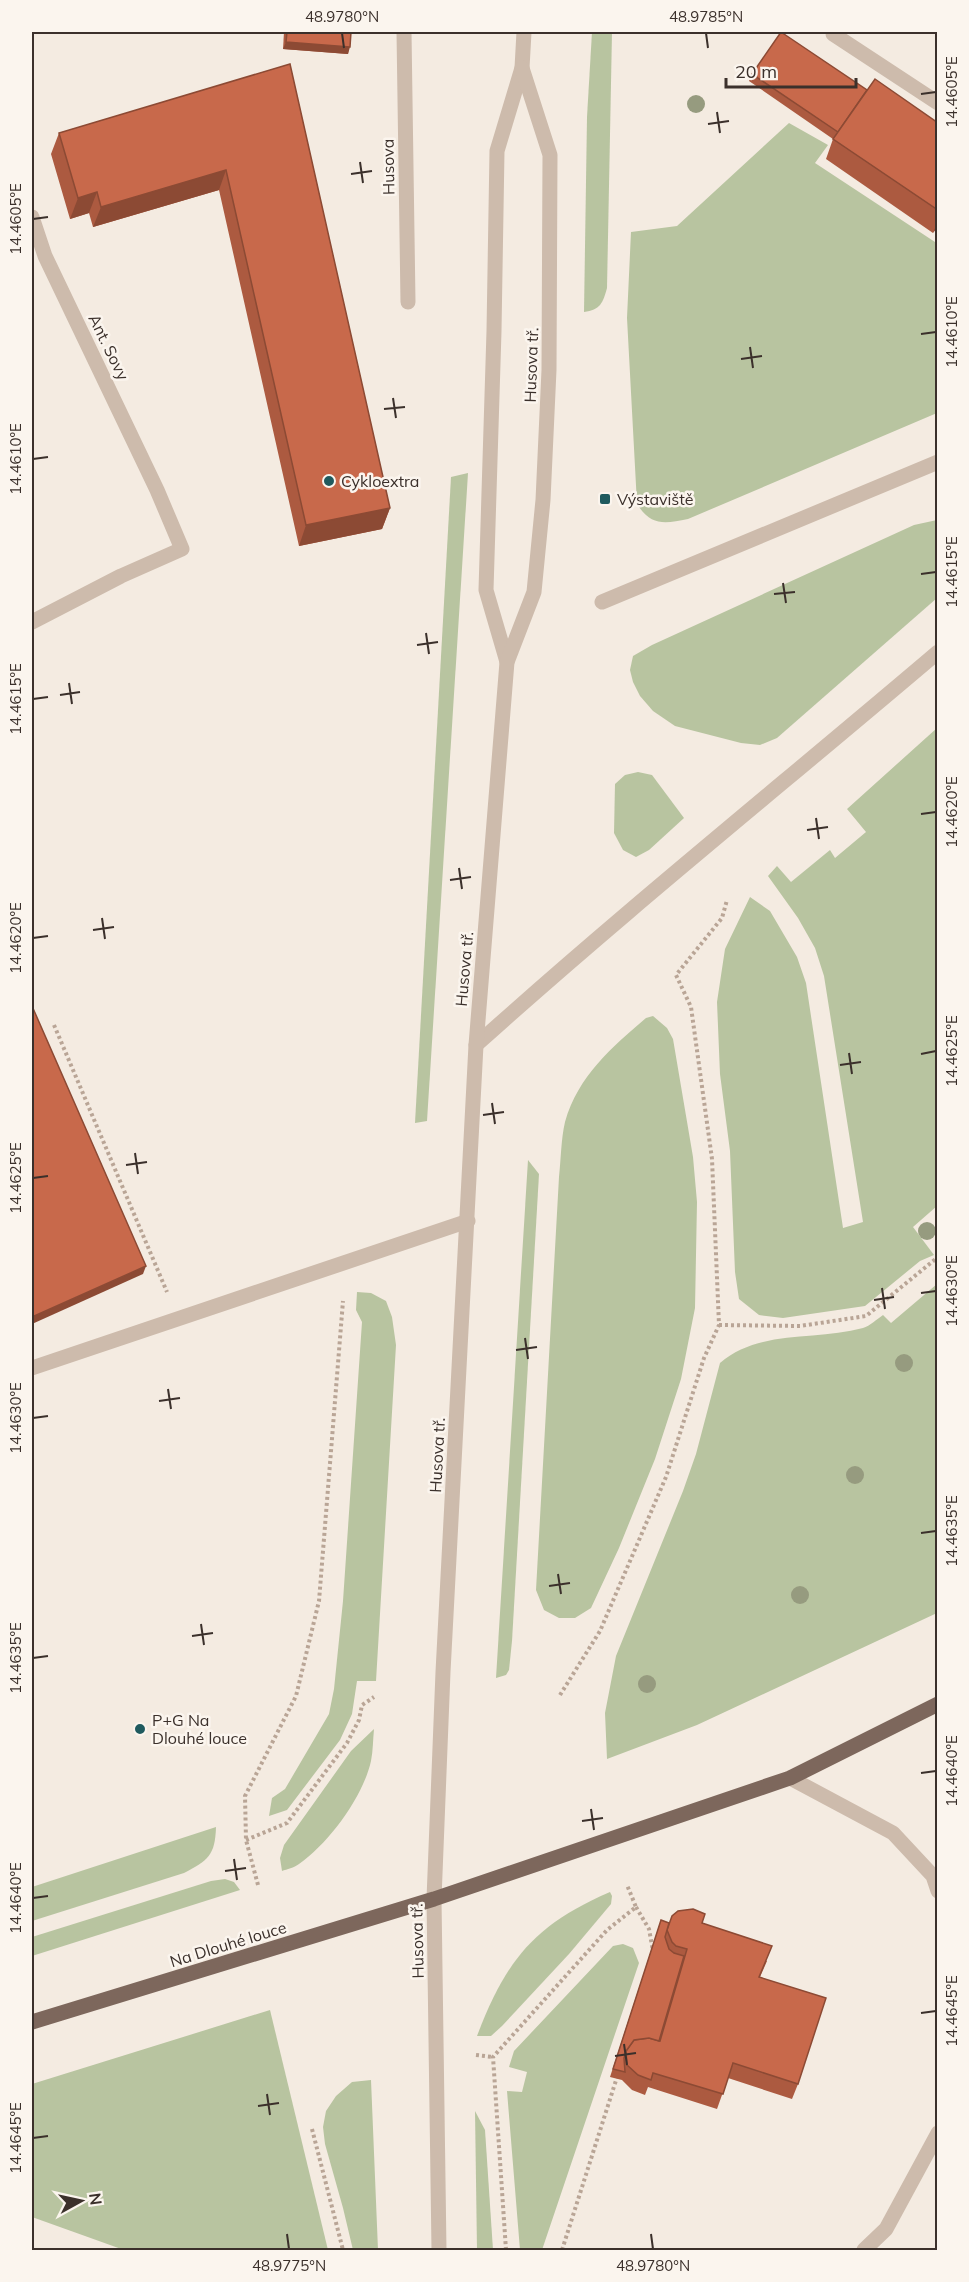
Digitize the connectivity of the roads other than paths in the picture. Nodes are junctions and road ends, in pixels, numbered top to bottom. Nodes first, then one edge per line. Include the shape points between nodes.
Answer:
1 (404, 32) edge
2 (524, 32) edge
3 (834, 32) edge
4 (522, 68) junction
5 (938, 103) edge
6 (32, 217) edge
7 (408, 302) dead end
8 (938, 462) edge
9 (602, 602) dead end
10 (32, 622) edge
11 (938, 652) edge
12 (507, 662) junction
13 (476, 1045) junction
14 (468, 1221) junction
15 (32, 1368) edge
16 (938, 1704) edge
17 (790, 1778) junction
18 (938, 1891) edge
19 (434, 1899) junction
20 (32, 2022) edge
21 (938, 2133) edge
22 (439, 2250) edge
23 (864, 2250) edge

1 - 7 street, Husova
2 - 4 street, Husova tř.
3 - 5 street
4 - 12 street, Husova tř. via 497,151 486,590
4 - 12 street, Husova tř. via 550,155 551,333 534,592
6 - 10 street, Ant. Sovy via 45,256 182,549
8 - 9 street
11 - 13 street via 579,952
12 - 13 street, Husova tř.
13 - 14 street, Husova tř.
14 - 15 street
14 - 19 street, Husova tř.
16 - 17 main road, Na Dlouhé louce
17 - 18 street via 893,1833 933,1876
17 - 19 main road, Na Dlouhé louce
19 - 20 main road, Na Dlouhé louce
19 - 22 street, Husova tř.
21 - 23 street via 886,2229

